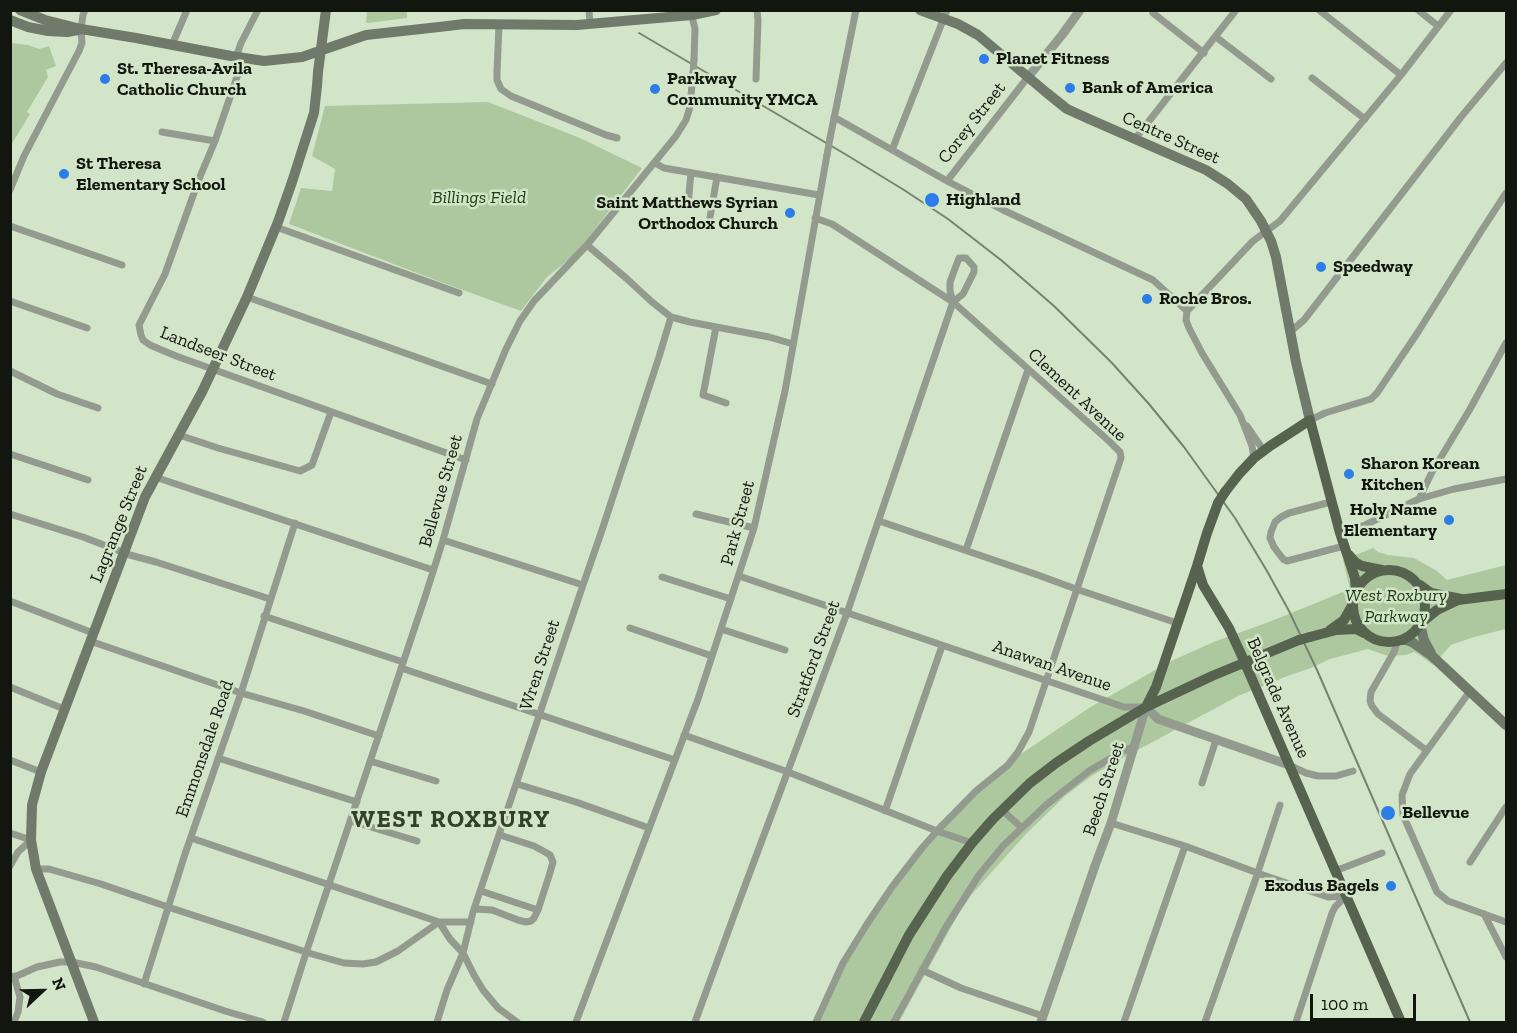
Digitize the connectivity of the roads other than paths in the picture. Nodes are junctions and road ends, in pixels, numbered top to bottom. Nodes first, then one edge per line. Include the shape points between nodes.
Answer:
1 (20, 10) edge
2 (85, 10) edge
3 (188, 10) edge
4 (326, 10) edge
5 (589, 10) edge
6 (716, 10) edge
7 (757, 10) edge
8 (856, 10) edge
9 (920, 10) edge
10 (1080, 10) edge
11 (1236, 10) edge
12 (1319, 10) edge
13 (1418, 10) edge
14 (1451, 10) edge
15 (257, 13) edge
16 (691, 13) edge
17 (1153, 13) dead end
18 (946, 15) edge
19 (10, 20) edge
20 (590, 24) junction
21 (499, 25) junction
22 (10, 26) edge
23 (1438, 26) junction
24 (28, 27) junction
25 (81, 29) junction
26 (1216, 37) junction
27 (172, 45) junction
28 (320, 51) junction
29 (1204, 53) junction
30 (236, 57) junction
31 (1506, 63) edge
32 (1401, 75) junction
33 (1028, 77) junction
34 (756, 78) dead end
35 (1312, 78) dead end
36 (1271, 79) dead end
37 (834, 117) junction
38 (1365, 118) junction
39 (162, 132) dead end
40 (617, 138) dead end
41 (1136, 139) junction
42 (215, 141) junction
43 (892, 150) junction
44 (655, 163) junction
45 (691, 173) junction
46 (717, 177) junction
47 (947, 181) junction
48 (10, 190) edge
49 (1506, 193) edge
50 (819, 195) junction
51 (688, 206) dead end
52 (815, 218) junction
53 (709, 223) dead end
54 (10, 226) edge
55 (276, 227) junction
56 (1266, 230) junction
57 (587, 245) junction
58 (122, 265) dead end
59 (459, 293) dead end
60 (247, 297) junction
61 (10, 301) edge
62 (953, 302) junction
63 (1187, 311) junction
64 (671, 316) junction
65 (716, 327) junction
66 (87, 328) dead end
67 (1290, 332) junction
68 (1506, 343) edge
69 (793, 344) junction
70 (213, 369) junction
71 (1028, 370) junction
72 (10, 371) edge
73 (492, 384) junction
74 (726, 403) dead end
75 (98, 408) dead end
76 (331, 412) junction
77 (1310, 420) junction
78 (1243, 422) junction
79 (179, 435) junction
80 (1264, 451) junction
81 (10, 454) edge
82 (1254, 458) junction
83 (466, 460) junction
84 (155, 477) junction
85 (1506, 479) edge
86 (88, 480) dead end
87 (1419, 499) junction
88 (1331, 502) junction
89 (10, 514) edge
90 (696, 514) dead end
91 (879, 521) junction
92 (295, 524) junction
93 (754, 528) junction
94 (1340, 533) junction
95 (443, 540) junction
96 (966, 550) junction
97 (1346, 550) junction
98 (123, 553) junction
99 (1197, 566) junction
100 (433, 570) junction
101 (1383, 570) junction
102 (739, 576) junction
103 (662, 577) dead end
104 (1418, 584) junction
105 (583, 585) junction
106 (1076, 590) junction
107 (1506, 594) edge
108 (1354, 597) junction
109 (270, 598) junction
110 (731, 598) junction
111 (1461, 599) junction
112 (10, 601) edge
113 (847, 613) junction
114 (264, 616) junction
115 (1177, 623) junction
116 (1421, 624) junction
117 (630, 628) dead end
118 (722, 629) junction
119 (1330, 630) junction
120 (1365, 633) junction
121 (92, 637) junction
122 (1399, 641) junction
123 (942, 646) junction
124 (785, 650) dead end
125 (712, 656) junction
126 (1432, 656) junction
127 (1244, 662) junction
128 (402, 665) junction
129 (1045, 681) junction
130 (10, 687) edge
131 (1470, 691) junction
132 (241, 693) junction
133 (1146, 707) junction
134 (64, 709) junction
135 (540, 715) junction
136 (1506, 725) edge
137 (684, 735) junction
138 (379, 736) junction
139 (1216, 740) junction
140 (1135, 746) junction
141 (1426, 750) junction
142 (218, 758) junction
143 (10, 760) edge
144 (675, 760) junction
145 (370, 761) junction
146 (1289, 765) junction
147 (1353, 771) dead end
148 (41, 772) junction
149 (788, 772) junction
150 (436, 781) dead end
151 (1202, 783) dead end
152 (517, 784) junction
153 (357, 802) junction
154 (1280, 805) dead end
155 (1506, 807) edge
156 (1002, 810) junction
157 (885, 811) junction
158 (351, 821) junction
159 (1111, 823) junction
160 (1021, 827) junction
161 (649, 828) junction
162 (937, 831) junction
163 (10, 833) edge
164 (500, 835) junction
165 (190, 838) junction
166 (31, 840) junction
167 (417, 841) dead end
168 (972, 843) junction
169 (1185, 846) junction
170 (1382, 853) dead end
171 (1470, 862) dead end
172 (10, 866) edge
173 (36, 869) junction
174 (1335, 871) junction
175 (1258, 873) junction
176 (329, 885) junction
177 (481, 891) junction
178 (1346, 896) junction
179 (168, 908) junction
180 (475, 909) junction
181 (538, 910) junction
182 (1484, 914) junction
183 (439, 922) junction
184 (471, 922) junction
185 (1506, 922) edge
186 (306, 953) junction
187 (463, 953) junction
188 (1506, 957) edge
189 (72, 962) junction
190 (922, 970) junction
191 (12, 978) edge
192 (144, 984) junction
193 (1042, 1019) edge
194 (93, 1021) edge
195 (14, 1023) edge
196 (262, 1023) edge
197 (284, 1023) edge
198 (437, 1023) edge
199 (517, 1023) edge
200 (576, 1023) edge
201 (695, 1023) edge
202 (816, 1023) edge
203 (864, 1023) edge
204 (894, 1023) edge
205 (1124, 1023) edge
206 (1206, 1023) edge
207 (1296, 1023) edge
208 (1401, 1023) edge

1 - 25 main road
2 - 25 street
3 - 27 street
4 - 28 main road, Lagrange Street
5 - 20 street
6 - 16 main road
7 - 34 street
8 - 37 street, Park Street
9 - 18 main road, Centre Street
10 - 33 street, Corey Street
11 - 26 street
12 - 32 street
13 - 23 street
14 - 23 street
15 - 30 street
16 - 20 main road
16 - 44 street, Bellevue Street, bridge via 695,29 690,107 686,120
17 - 29 street
18 - 33 main road, Centre Street via 978,34
18 - 43 street
19 - 24 main road
20 - 21 main road
21 - 28 main road via 455,25 366,35
21 - 40 street via 497,81 501,89
22 - 24 main road
23 - 32 street
24 - 25 main road via 61,32
25 - 27 main road
25 - 48 street via 80,51
26 - 29 street
26 - 36 street
27 - 30 main road
28 - 30 main road via 273,61
28 - 55 main road, Lagrange Street via 314,113
29 - 41 street
30 - 42 street, Landseer Street via 238,74
31 - 67 street via 1304,320
32 - 38 street
33 - 41 main road, Centre Street via 1067,109
33 - 47 street, Corey Street
35 - 38 street
37 - 43 street, Corey Street
37 - 50 street, Park Street, bridge
38 - 56 street via 1280,221
39 - 42 street
41 - 56 main road, Centre Street via 1221,179 1246,200
42 - 70 street, Landseer Street via 165,274 139,325 143,340 150,345
43 - 47 street, Corey Street
44 - 45 street
44 - 57 street, Bellevue Street
45 - 46 street
45 - 51 street
46 - 50 street
46 - 53 street
47 - 63 street via 1153,280
49 - 77 street via 1377,393 1362,403
50 - 52 street, Park Street
52 - 62 street, Clement Avenue via 832,224
52 - 69 street, Park Street
54 - 58 street
55 - 59 street
55 - 60 main road, Lagrange Street
56 - 63 street
56 - 67 main road, Centre Street via 1277,260
57 - 64 street
57 - 73 street, Bellevue Street via 520,321
60 - 70 main road, Lagrange Street
60 - 73 street
61 - 66 street
62 - 62 street, Stratford Street via 950,282 959,258 966,258 974,272 963,294
62 - 71 street, Clement Avenue
62 - 91 street, Stratford Street
63 - 78 street via 1191,334
64 - 65 street
64 - 105 street, Wren Street
65 - 69 street
65 - 74 street via 703,395
67 - 77 main road, Centre Street
68 - 87 street
69 - 93 street, Park Street
70 - 76 street, Landseer Street
70 - 79 main road, Lagrange Street
71 - 96 street
71 - 106 street, Clement Avenue via 1120,452
72 - 75 street
73 - 83 street, Bellevue Street
76 - 79 street via 312,465 300,471
76 - 83 street, Landseer Street
77 - 80 main road
77 - 88 main road, Centre Street
78 - 80 street
78 - 82 street
79 - 84 main road, Lagrange Street
80 - 82 main road
81 - 86 street
82 - 99 main road, bridge via 1218,503
83 - 95 street, Bellevue Street
84 - 92 street
84 - 98 main road, Lagrange Street
85 - 87 street
87 - 94 street
88 - 94 main road, Centre Street
88 - 97 street via 1281,517 1270,538 1287,561
89 - 98 street
90 - 93 street
91 - 96 street
91 - 113 street, Stratford Street
92 - 100 street
92 - 109 street, Emmonsdale Road
93 - 102 street, Park Street
94 - 97 main road, Centre Street
95 - 100 street, Bellevue Street
95 - 105 street
96 - 106 street
97 - 101 main road via 1362,566
97 - 108 main road, Centre Street via 1355,578
98 - 109 street
98 - 121 main road, Lagrange Street
99 - 115 main road, Beech Street
99 - 127 main road, Belgrade Avenue
100 - 128 street, Bellevue Street
101 - 104 main road via 1400,571
101 - 108 main road via 1365,579
102 - 110 street, Park Street
102 - 113 street, Anawan Avenue
103 - 110 street
104 - 111 main road via 1431,593
104 - 116 main road via 1426,604
105 - 135 street, Wren Street
106 - 115 street
106 - 129 street, Clement Avenue
107 - 111 main road
108 - 119 main road via 1346,617
108 - 120 main road via 1356,621
109 - 114 street, Emmonsdale Road
110 - 118 street, Park Street
111 - 116 main road via 1437,610
112 - 121 street
113 - 123 street, Anawan Avenue
113 - 149 street, Stratford Street
114 - 128 street
114 - 132 street, Emmonsdale Road
115 - 133 main road, Beech Street
116 - 122 main road
116 - 126 main road
117 - 125 street
118 - 124 street
118 - 125 street, Park Street
119 - 120 main road via 1356,629
119 - 127 main road, bridge
120 - 122 main road via 1380,641
121 - 132 street
121 - 134 main road, Lagrange Street
122 - 126 main road via 1412,642
122 - 141 street via 1370,700 1378,714
123 - 129 street, Anawan Avenue
123 - 157 street
125 - 137 street, Park Street
126 - 131 main road
127 - 133 main road
127 - 146 main road, Belgrade Avenue
128 - 135 street
128 - 138 street, Bellevue Street
129 - 133 street, Anawan Avenue via 1124,707
129 - 162 street, Clement Avenue via 1029,732 1018,752
130 - 134 street
131 - 136 main road
131 - 141 street
132 - 138 street
132 - 142 street, Emmonsdale Road
133 - 139 street, Anawan Avenue via 1158,719
133 - 140 street, Beech Street
133 - 156 main road via 1056,763
134 - 148 main road, Lagrange Street
135 - 144 street
135 - 152 street, Wren Street
137 - 144 street, Park Street
137 - 149 street
138 - 145 street, Bellevue Street
139 - 146 street, Anawan Avenue
139 - 151 street
140 - 159 street, Beech Street
140 - 160 street via 1089,771
141 - 182 street via 1404,786 1404,819 1437,892 1448,901
142 - 153 street
142 - 165 street, Emmonsdale Road
143 - 148 street
144 - 161 street, Park Street
145 - 150 street
145 - 153 street, Bellevue Street
146 - 147 street, Anawan Avenue via 1318,776
146 - 174 main road, Belgrade Avenue
148 - 166 main road, Lagrange Street via 32,805
149 - 157 street
149 - 201 street, Stratford Street
152 - 161 street
152 - 164 street, Wren Street
153 - 158 street, Bellevue Street
154 - 175 street
155 - 171 street
156 - 160 street
156 - 168 main road
157 - 162 street
158 - 167 street
158 - 176 street, Bellevue Street
159 - 169 street
159 - 193 street, Beech Street
160 - 190 street via 979,875
161 - 200 street, Park Street
162 - 168 street
162 - 202 street via 867,924 843,963
163 - 166 street
164 - 177 street, Wren Street
164 - 181 street via 550,855 553,862
165 - 176 street
165 - 179 street, Emmonsdale Road
166 - 172 street
166 - 173 main road, Lagrange Street
168 - 203 main road via 909,934
169 - 175 street
169 - 205 street
170 - 174 street
173 - 179 street via 90,881
173 - 189 main road, Lagrange Street
174 - 178 main road, Belgrade Avenue
175 - 178 street via 1328,897
175 - 206 street
176 - 183 street
176 - 186 street, Bellevue Street
177 - 180 street, Wren Street
177 - 181 street
178 - 207 street via 1332,914
178 - 208 main road, Belgrade Avenue
179 - 186 street
179 - 192 street, Emmonsdale Road
180 - 181 street via 492,910 526,922
180 - 184 street, Wren Street
182 - 185 street
182 - 188 street
183 - 184 street
183 - 186 street via 376,962 344,963
183 - 187 street
184 - 187 street, Wren Street
186 - 197 street, Bellevue Street
187 - 198 street, Wren Street
187 - 199 street via 483,990
189 - 191 street via 37,967
189 - 192 street
189 - 194 main road, Lagrange Street
190 - 193 street
190 - 204 street
191 - 195 street via 20,997
192 - 196 street

